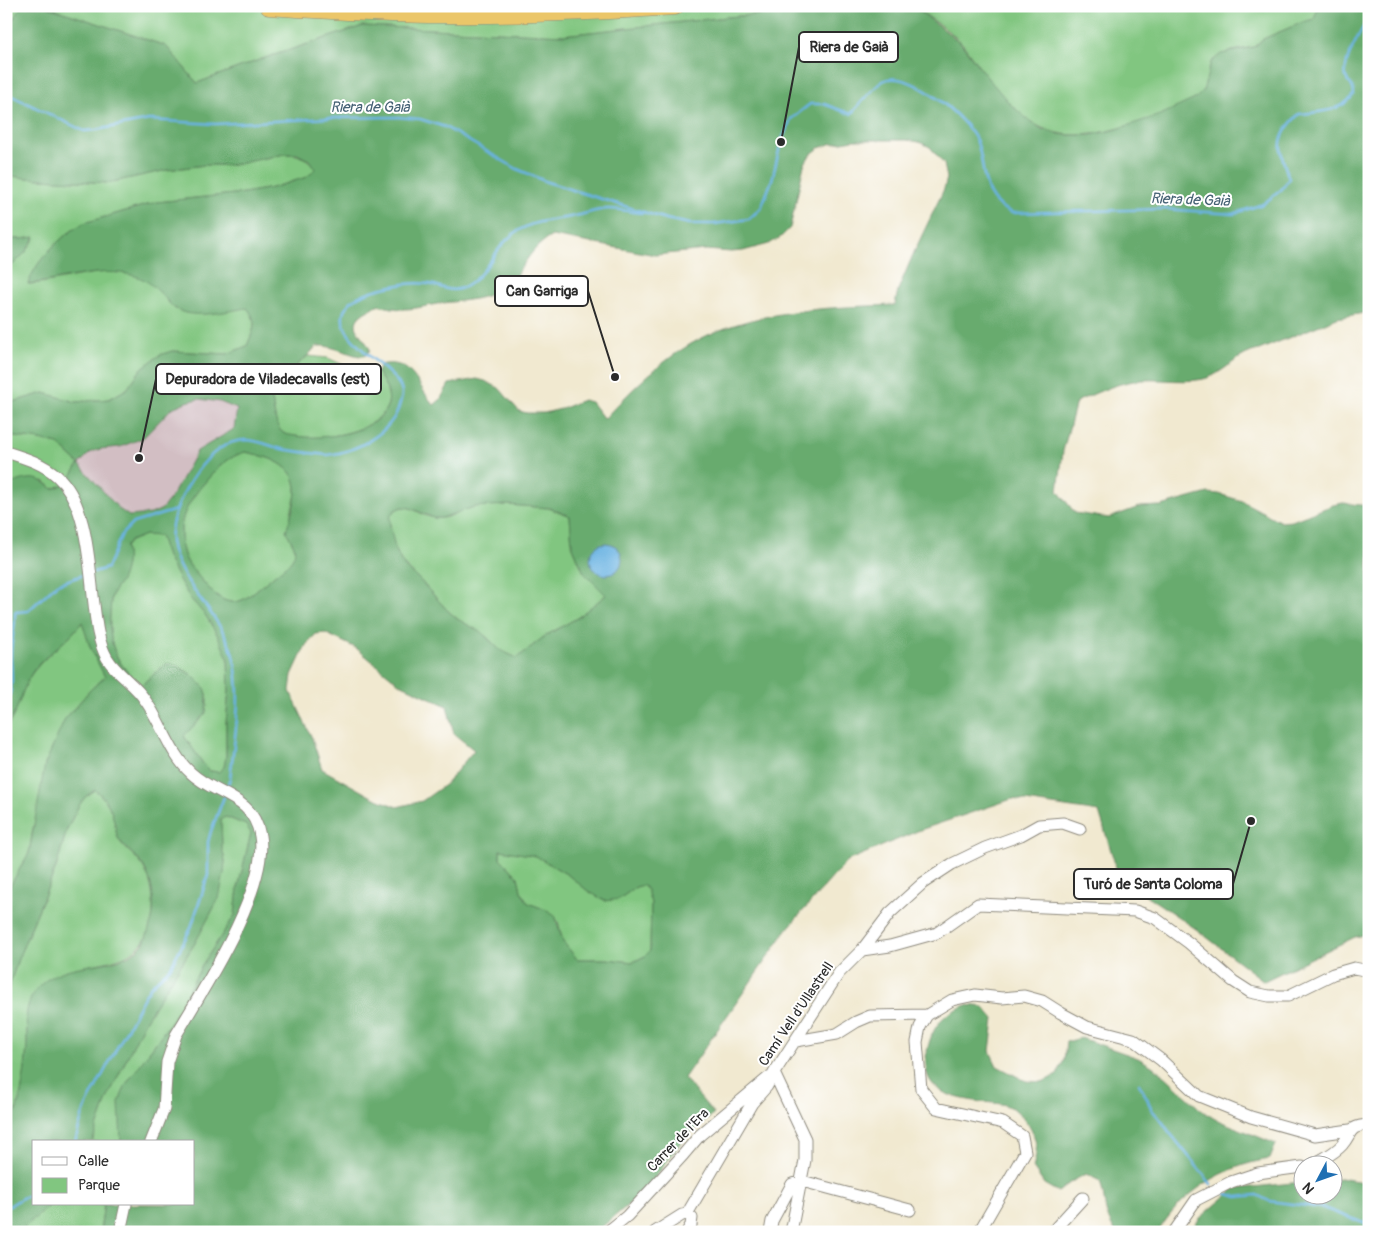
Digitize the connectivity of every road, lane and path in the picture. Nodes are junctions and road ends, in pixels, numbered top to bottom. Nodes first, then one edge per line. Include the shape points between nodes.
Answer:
1 (675, 6) edge
2 (278, 7) edge
3 (6, 452) edge
4 (1080, 829) dead end
5 (862, 950) junction
6 (1369, 970) edge
7 (927, 1015) junction
8 (796, 1041) junction
9 (774, 1073) junction
10 (1369, 1125) edge
11 (1350, 1130) junction
12 (1320, 1134) junction
13 (152, 1140) edge
14 (1332, 1154) junction
15 (1328, 1156) edge
16 (1292, 1168) edge
17 (802, 1181) junction
18 (1083, 1198) dead end
19 (126, 1206) edge
20 (910, 1210) dead end
21 (687, 1214) junction
22 (120, 1232) edge
23 (607, 1232) edge
24 (655, 1232) edge
25 (687, 1232) edge
26 (770, 1232) edge
27 (791, 1232) edge
28 (979, 1232) edge
29 (1052, 1232) edge
30 (1174, 1232) edge

1 - 2 highway via 531,14 374,13
3 - 13 street via 36,463 58,477 70,493 80,513 96,626 106,657 145,699 183,765 202,784 238,800 253,818 260,836 255,883 239,922 171,1048 165,1077 164,1109
4 - 5 street, Camí Vell d'Ullastrell via 1063,823 1039,824 952,864 923,883 890,913
5 - 6 street via 937,933 978,904 1134,911 1155,918 1250,992 1269,996 1288,996 1333,974 1354,968
5 - 8 street, Camí Vell d'Ullastrell via 839,973
7 - 8 street via 870,1016 837,1034
7 - 12 street via 952,1000 975,995 1024,996 1042,1001 1087,1027 1133,1038 1199,1096 1251,1117
7 - 28 street via 917,1042 921,1090 936,1108 1003,1123 1022,1136 1025,1152
8 - 9 street, Camí Vell d'Ullastrell
9 - 17 street via 805,1139
9 - 21 street, Camí Vell d'Ullastrell via 768,1086 752,1103
9 - 23 street, Carrer de l'Era via 700,1135 627,1216
10 - 11 street
11 - 12 street
11 - 14 street via 1343,1144
12 - 14 street via 1331,1144
14 - 15 street
16 - 30 street via 1258,1173 1231,1182 1196,1200
17 - 20 street
17 - 26 street via 792,1184 772,1221
17 - 27 street
18 - 29 street
19 - 22 street
21 - 24 street
21 - 25 street via 692,1218

